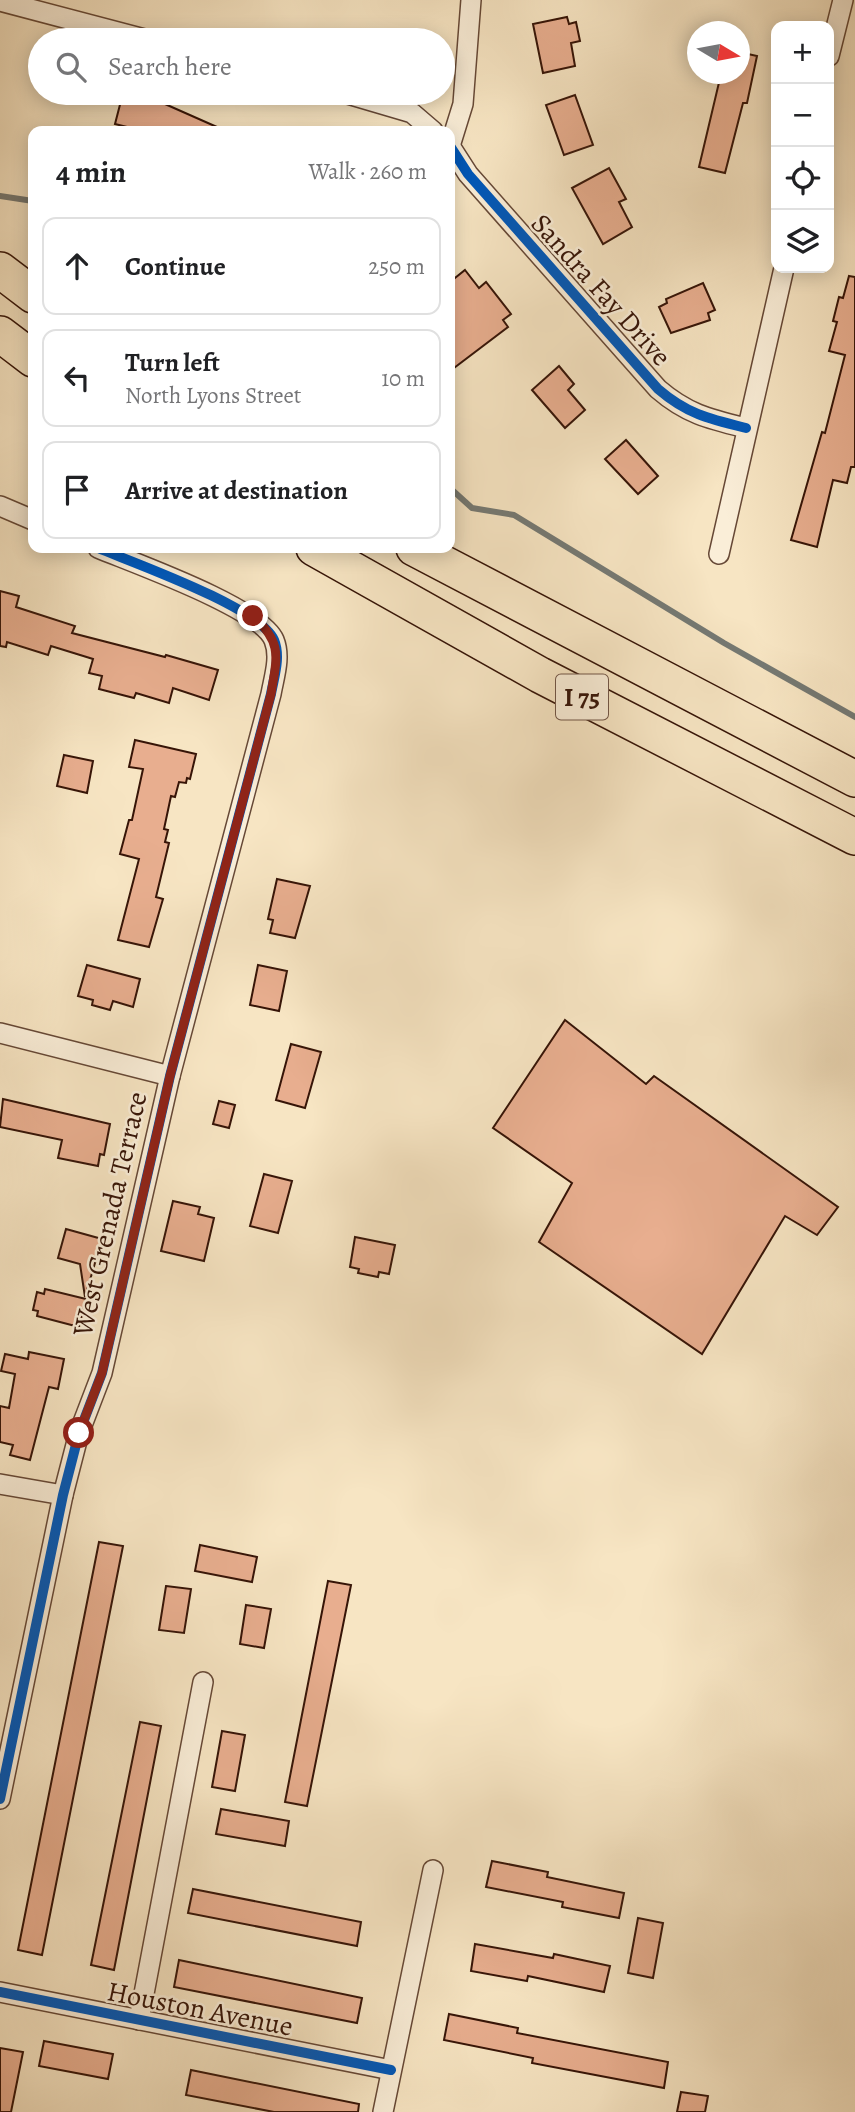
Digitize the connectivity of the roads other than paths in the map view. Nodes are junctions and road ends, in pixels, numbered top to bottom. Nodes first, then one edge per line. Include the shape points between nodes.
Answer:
1 (471, 0) edge
2 (843, 0) edge
3 (0, 1) edge
4 (102, 28) edge
5 (834, 36) edge
6 (385, 105) edge
7 (427, 126) edge
8 (455, 130) edge
9 (455, 154) edge
10 (0, 270) edge
11 (782, 273) edge
12 (28, 291) edge
13 (0, 334) edge
14 (28, 355) edge
15 (746, 428) junction
16 (0, 506) edge
17 (28, 518) edge
18 (109, 553) edge
19 (323, 553) edge
20 (424, 553) edge
21 (719, 554) dead end
22 (855, 779) edge
23 (855, 837) edge
24 (0, 1033) edge
25 (170, 1076) junction
26 (0, 1484) edge
27 (63, 1494) junction
28 (203, 1682) dead end
29 (0, 1799) edge
30 (433, 1870) dead end
31 (0, 1992) edge
32 (139, 2020) junction
33 (391, 2070) junction
34 (383, 2112) edge

1 - 8 street via 463,104
2 - 5 street
3 - 4 street
6 - 7 street via 412,113
9 - 15 street, Sandra Fay Drive via 658,388 679,407 703,418
10 - 12 highway
11 - 15 street
13 - 14 highway
15 - 21 street
16 - 17 street
18 - 25 street, West Grenada Terrace via 253,616 265,627 277,654 271,694
19 - 23 highway, I 75 via 540,675
20 - 22 highway, I 75
24 - 25 street
25 - 27 street, West Grenada Terrace via 102,1373
26 - 27 street
27 - 29 street, West Grenada Terrace
28 - 32 street
30 - 33 street
31 - 32 street, Houston Avenue
32 - 33 street, Houston Avenue
33 - 34 street

